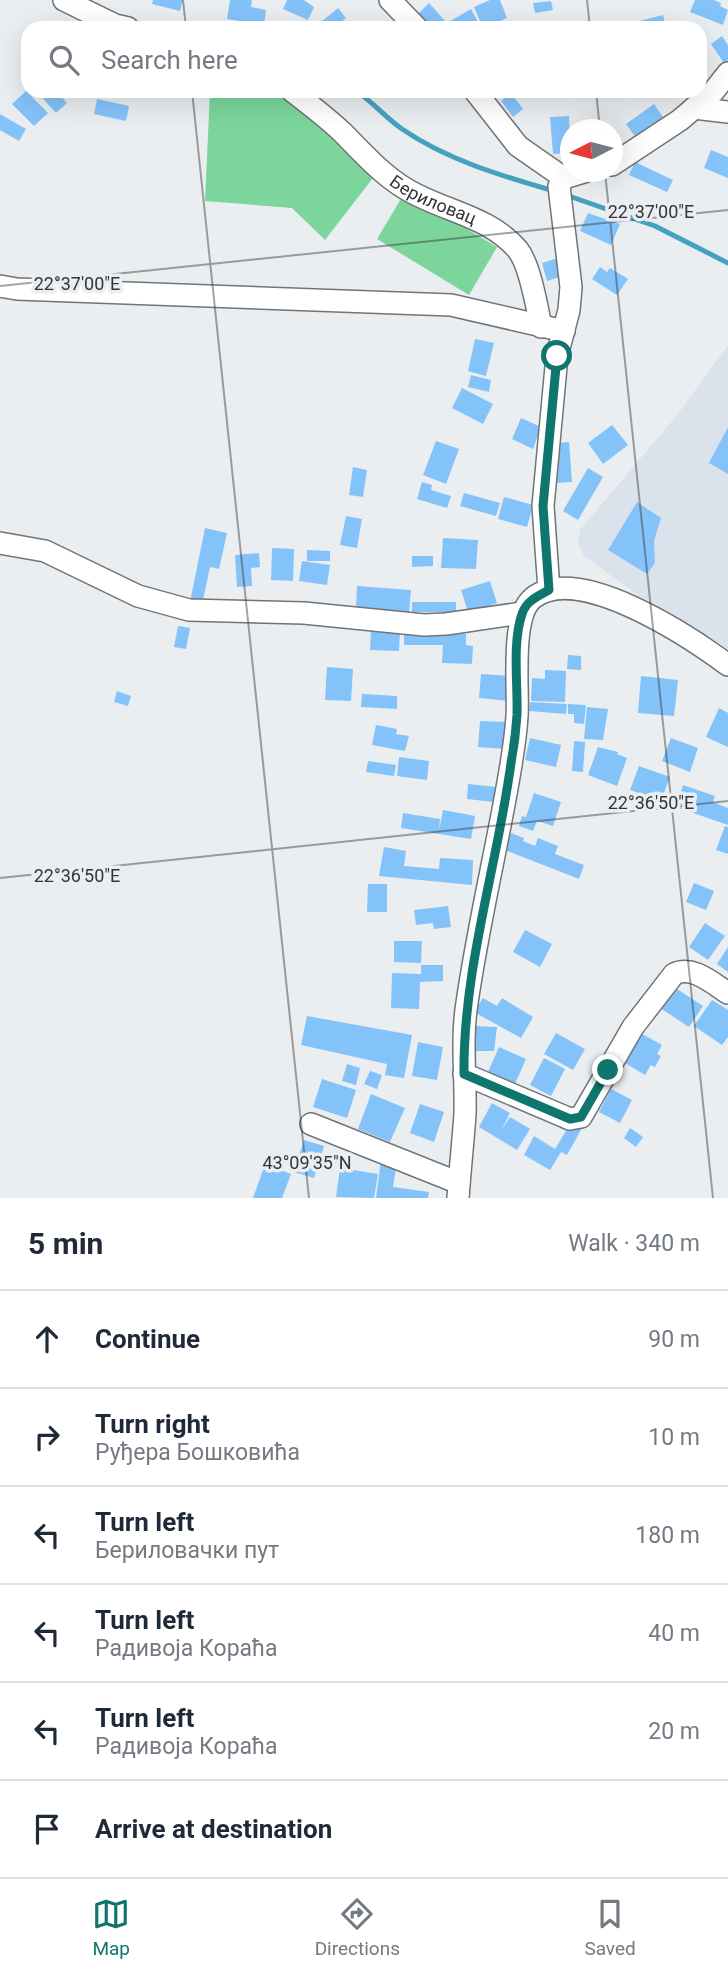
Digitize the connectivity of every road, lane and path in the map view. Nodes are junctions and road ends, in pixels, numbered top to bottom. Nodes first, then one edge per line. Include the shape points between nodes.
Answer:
1 (64, 0) edge
2 (390, 0) edge
3 (109, 21) edge
4 (410, 21) edge
5 (728, 73) edge
6 (707, 97) edge
7 (301, 98) edge
8 (480, 98) edge
9 (706, 98) edge
10 (694, 108) junction
11 (728, 112) edge
12 (623, 157) edge
13 (567, 185) edge
14 (0, 286) edge
15 (541, 327) junction
16 (564, 331) junction
17 (0, 543) edge
18 (549, 590) junction
19 (522, 613) junction
20 (728, 665) edge
21 (728, 993) edge
22 (464, 1074) junction
23 (311, 1124) dead end
24 (458, 1191) edge

1 - 3 street
2 - 4 street
5 - 6 street
7 - 15 street, Бериловац via 406,189 491,226 519,251 534,290
8 - 13 street via 518,146
9 - 10 street
10 - 11 street
10 - 12 street
13 - 16 street via 571,287
14 - 15 street via 451,305
15 - 16 street
16 - 18 street via 557,356 543,506
17 - 19 street via 45,551 138,596 189,610 304,613 424,625
18 - 19 street via 532,598
18 - 20 street via 570,588 604,596 669,625
19 - 22 street via 511,765 472,967
21 - 22 street via 692,972 674,974 633,1027 581,1117 570,1119
22 - 24 street
23 - 24 street

